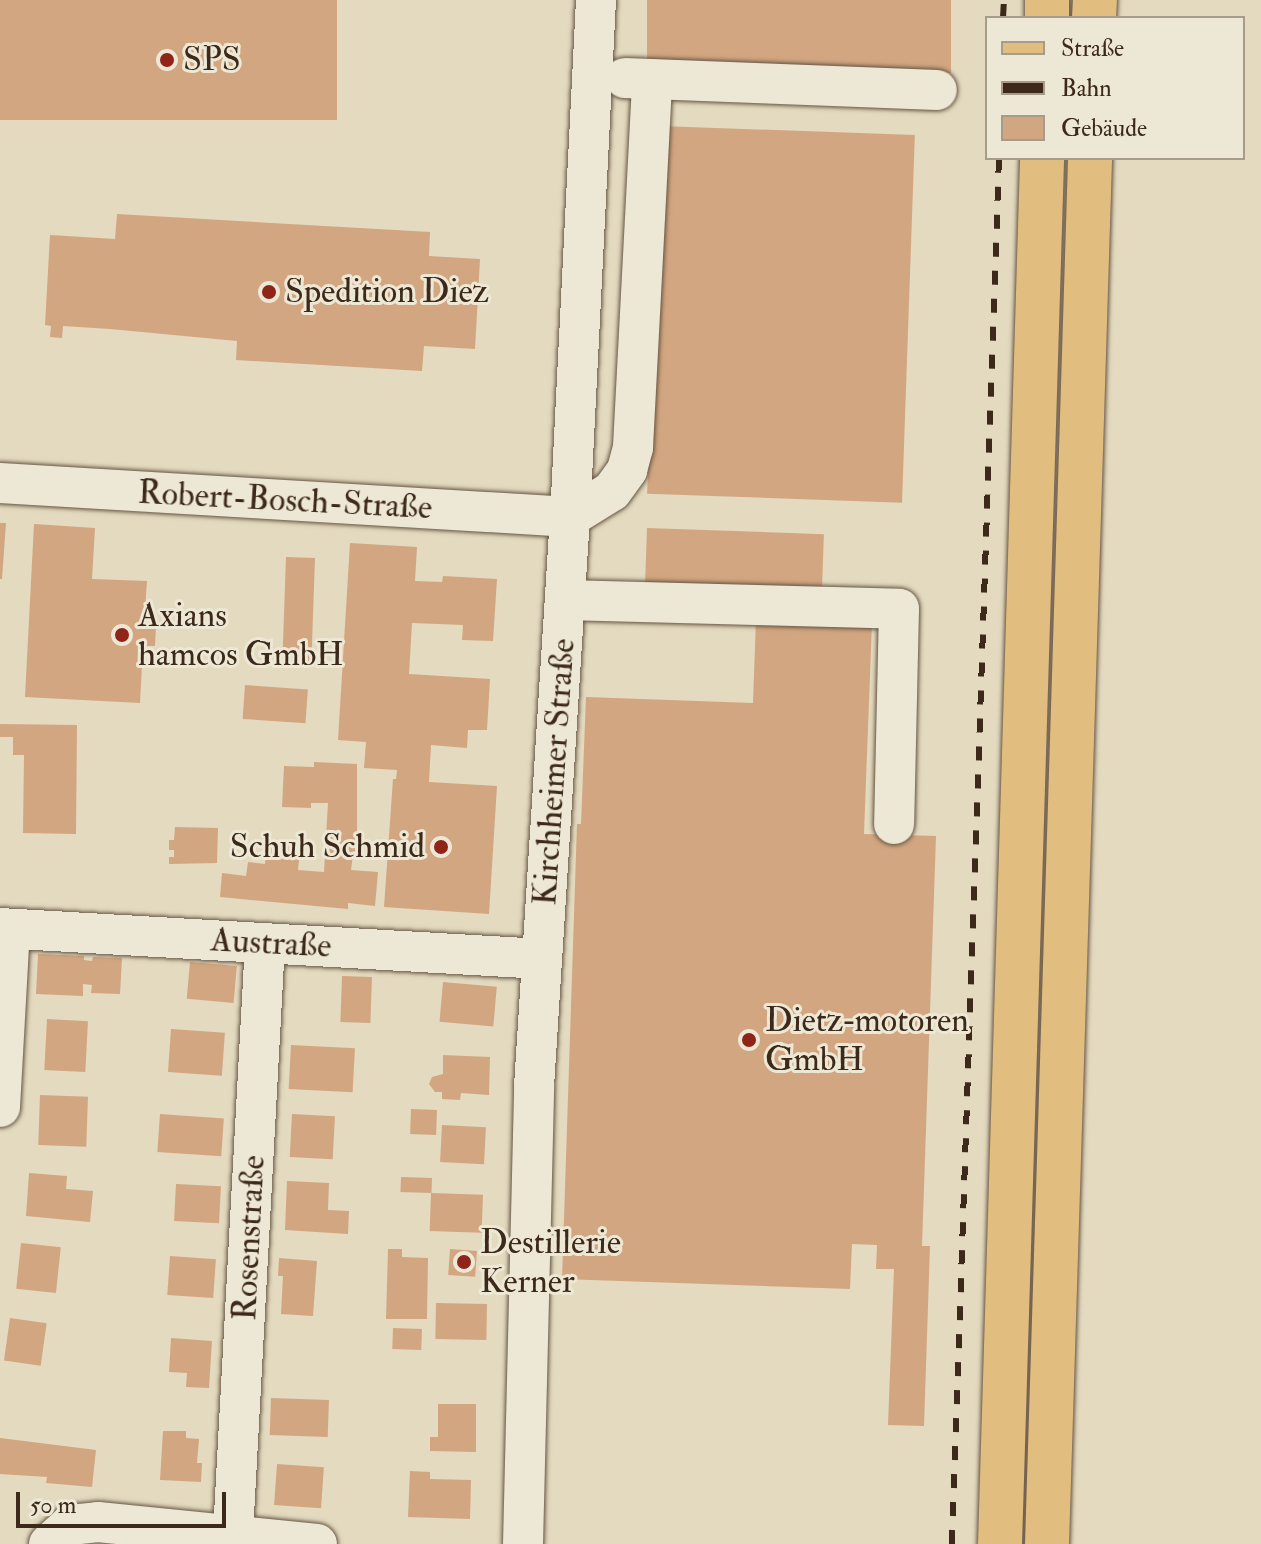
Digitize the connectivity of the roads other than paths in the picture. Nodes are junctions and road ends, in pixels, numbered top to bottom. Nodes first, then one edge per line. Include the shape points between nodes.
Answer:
1 (596, 0) edge
2 (593, 77) junction
3 (652, 79) junction
4 (937, 90) dead end
5 (1042, 160) edge
6 (1090, 160) edge
7 (0, 483) edge
8 (570, 517) junction
9 (565, 600) junction
10 (894, 824) dead end
11 (5, 928) edge
12 (265, 943) junction
13 (542, 959) junction
14 (0, 1107) edge
15 (233, 1534) junction
16 (49, 1544) edge
17 (317, 1544) edge
18 (523, 1544) edge
19 (1000, 1544) edge
20 (1047, 1544) edge

1 - 2 street, Kirchheimer Straße
2 - 3 street
2 - 8 street, Kirchheimer Straße
3 - 4 street
3 - 8 street via 633,447 627,470 612,491
5 - 19 main road
6 - 20 main road
7 - 8 street, Robert-Bosch-Straße
8 - 9 street, Kirchheimer Straße
9 - 10 street via 899,609
9 - 13 street, Kirchheimer Straße
11 - 12 street, Austraße
11 - 14 street
12 - 13 street, Austraße
12 - 15 street, Rosenstraße
13 - 18 street, Kirchheimer Straße via 527,1252
15 - 16 street via 98,1522 70,1525
15 - 17 street

